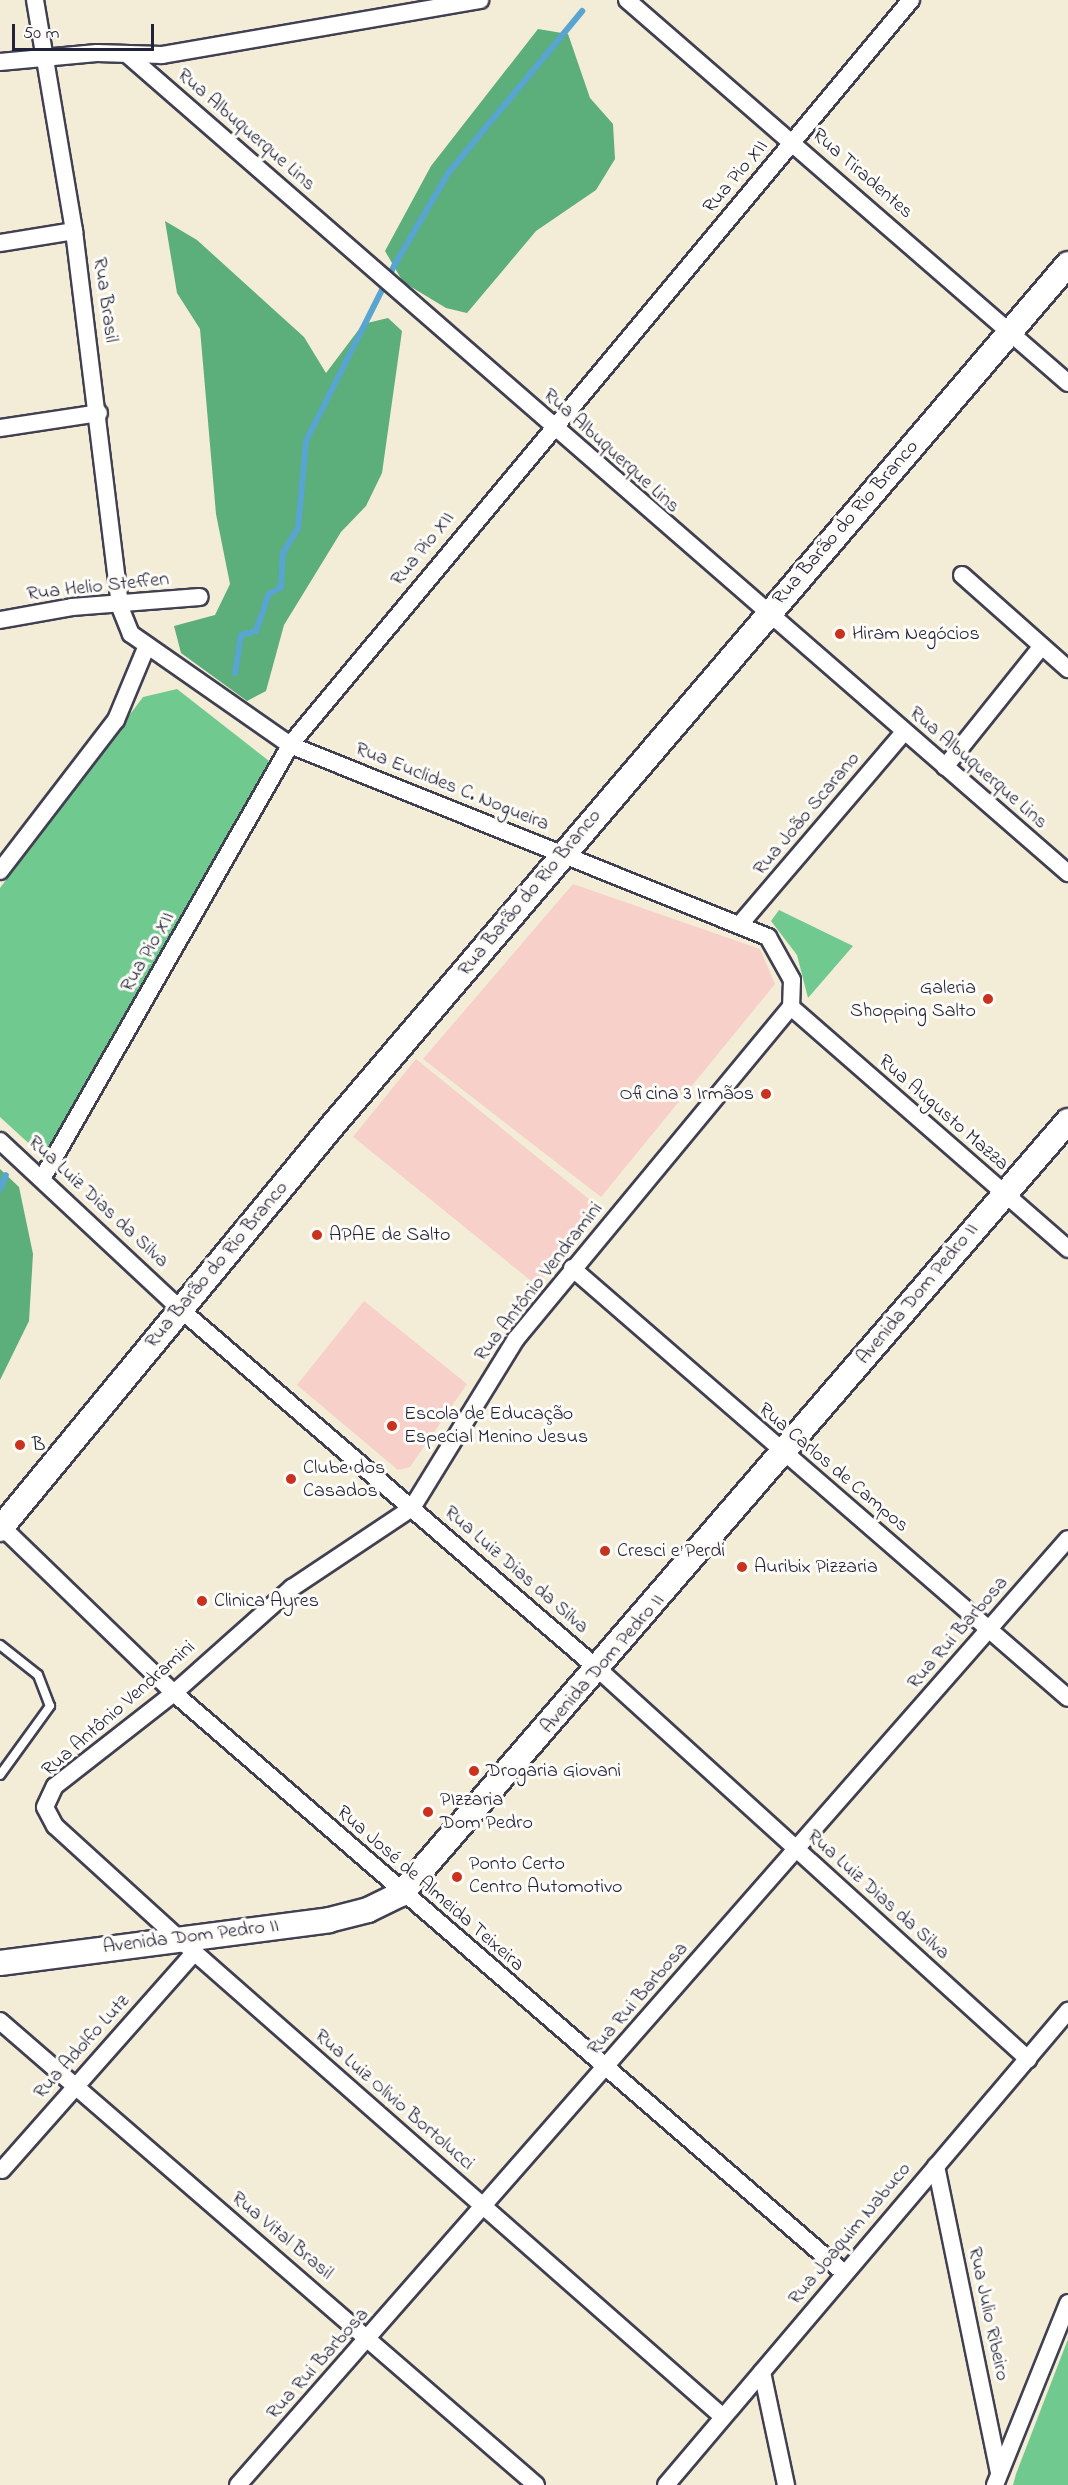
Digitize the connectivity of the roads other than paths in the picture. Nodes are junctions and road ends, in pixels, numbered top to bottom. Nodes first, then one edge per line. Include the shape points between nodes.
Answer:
1 (35, 0) edge
2 (480, 0) edge
3 (627, 0) edge
4 (911, 0) edge
5 (129, 56) junction
6 (44, 57) junction
7 (0, 62) edge
8 (793, 142) junction
9 (74, 231) junction
10 (0, 243) edge
11 (1068, 264) edge
12 (1011, 331) junction
13 (1068, 383) edge
14 (99, 413) junction
15 (551, 426) junction
16 (0, 428) edge
17 (962, 575) dead end
18 (200, 597) dead end
19 (120, 607) junction
20 (767, 615) junction
21 (0, 620) edge
22 (1041, 647) junction
23 (146, 648) junction
24 (1068, 669) edge
25 (904, 732) junction
26 (290, 745) junction
27 (945, 767) junction
28 (562, 854) junction
29 (0, 871) edge
30 (1068, 873) edge
31 (741, 923) junction
32 (791, 1007) junction
33 (1068, 1121) edge
34 (0, 1141) edge
35 (42, 1177) junction
36 (1003, 1193) junction
37 (1068, 1250) edge
38 (572, 1268) junction
39 (180, 1309) junction
40 (783, 1455) junction
41 (412, 1508) junction
42 (1, 1527) edge
43 (1068, 1539) edge
44 (990, 1629) junction
45 (0, 1645) edge
46 (598, 1669) junction
47 (174, 1693) junction
48 (1068, 1698) edge
49 (0, 1775) edge
50 (45, 1807) joint
51 (796, 1849) junction
52 (401, 1894) junction
53 (186, 1945) junction
54 (0, 1963) edge
55 (1068, 2012) edge
56 (0, 2021) edge
57 (1028, 2059) junction
58 (607, 2069) junction
59 (74, 2087) junction
60 (936, 2166) junction
61 (2, 2170) dead end
62 (485, 2208) junction
63 (843, 2272) junction
64 (1068, 2303) edge
65 (370, 2338) junction
66 (762, 2372) junction
67 (723, 2417) junction
68 (997, 2478) edge
69 (245, 2483) edge
70 (536, 2485) edge
71 (666, 2485) edge
72 (786, 2485) edge

1 - 6 street, Rua Brasil
2 - 5 street via 280,37
3 - 8 street, Rua Tiradentes
4 - 8 street, Rua Pio XII
5 - 6 street
5 - 15 street, Rua Albuquerque Lins
6 - 7 street
6 - 9 street, Rua Brasil
8 - 12 street, Rua Tiradentes
8 - 15 street, Rua Pio XII
9 - 10 street
9 - 14 street, Rua Brasil
11 - 12 main road, Rua Barão do Rio Branco
12 - 13 street, Rua Tiradentes
12 - 20 main road, Rua Barão do Rio Branco
14 - 16 street
14 - 19 street, Rua Brasil
15 - 20 street, Rua Albuquerque Lins
15 - 26 street, Rua Pio XII
17 - 22 street
18 - 19 street, Rua Helio Steffen
19 - 21 street, Rua Helio Steffen via 72,607
19 - 23 street, Rua Euclides C. Nogueira via 131,634
20 - 25 street, Rua Albuquerque Lins
20 - 28 main road, Rua Barão do Rio Branco
22 - 24 street
22 - 27 street
23 - 26 street, Rua Euclides C. Nogueira
23 - 29 street via 116,720
25 - 27 street, Rua Albuquerque Lins
25 - 31 street, Rua João Scarano
26 - 28 street, Rua Euclides C. Nogueira
26 - 35 street, Rua Pio XII
27 - 30 street, Rua Albuquerque Lins
28 - 31 street, Rua Euclides C. Nogueira
28 - 39 main road, Rua Barão do Rio Branco
31 - 32 street, Rua Euclides C. Nogueira via 768,937 784,959 792,980
32 - 36 street, Rua Augusto Mazza
32 - 38 street, Rua Antônio Vendramini
33 - 36 main road, Avenida Dom Pedro II
34 - 35 street, Rua Luiz Dias da Silva
35 - 39 street, Rua Luiz Dias da Silva
36 - 37 street, Rua Augusto Mazza
36 - 40 main road, Avenida Dom Pedro II
38 - 40 street, Rua Carlos de Campos
38 - 41 street, Rua Antônio Vendramini via 516,1340
39 - 41 street, Rua Luiz Dias da Silva
39 - 42 main road, Rua Barão do Rio Branco
40 - 44 street, Rua Carlos de Campos
40 - 46 main road, Avenida Dom Pedro II
41 - 46 street, Rua Luiz Dias da Silva
41 - 47 street, Rua Antônio Vendramini via 292,1588
42 - 47 street, Rua José de Almeida Teixeira
43 - 44 street, Rua Rui Barbosa
44 - 48 street, Rua Carlos de Campos
44 - 51 street, Rua Rui Barbosa
45 - 49 lane via 38,1675 50,1706
46 - 51 street, Rua Luiz Dias da Silva
46 - 52 main road, Avenida Dom Pedro II
47 - 50 street, Rua Antônio Vendramini via 55,1786
47 - 52 street, Rua José de Almeida Teixeira
50 - 53 street, Rua Luiz Olivio Bortolucci via 55,1826
51 - 57 street, Rua Luiz Dias da Silva
51 - 58 street, Rua Rui Barbosa
52 - 53 main road, Avenida Dom Pedro II via 368,1910 329,1920
52 - 58 street, Rua José de Almeida Teixeira
53 - 54 main road, Avenida Dom Pedro II
53 - 59 street, Rua Adolfo Lutz
53 - 62 street, Rua Luiz Olivio Bortolucci
55 - 57 street, Rua Joaquim Nabuco
56 - 59 street, Rua Vital Brasil
57 - 60 street, Rua Joaquim Nabuco
58 - 62 street, Rua Rui Barbosa
58 - 63 street, Rua José de Almeida Teixeira
59 - 61 street, Rua Adolfo Lutz
59 - 65 street, Rua Vital Brasil
60 - 63 street, Rua Joaquim Nabuco
60 - 68 street, Rua Julio Ribeiro
62 - 65 street, Rua Rui Barbosa
62 - 67 street, Rua Luiz Olivio Bortolucci
63 - 66 street, Rua Joaquim Nabuco
64 - 68 street
65 - 69 street, Rua Rui Barbosa
65 - 70 street, Rua Vital Brasil
66 - 67 street, Rua Joaquim Nabuco
66 - 72 street
67 - 71 street, Rua Joaquim Nabuco

